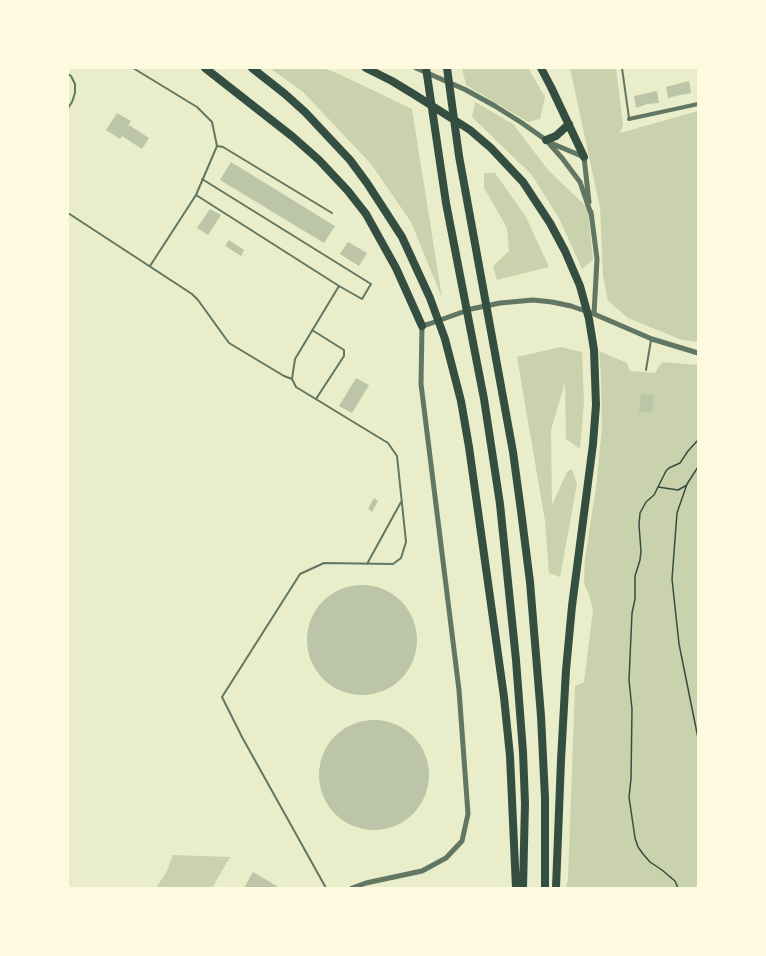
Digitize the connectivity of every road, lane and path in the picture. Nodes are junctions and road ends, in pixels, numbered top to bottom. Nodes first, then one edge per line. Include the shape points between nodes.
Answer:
1 (133, 68) edge
2 (205, 68) edge
3 (252, 68) edge
4 (366, 68) edge
5 (416, 68) edge
6 (426, 68) edge
7 (447, 68) edge
8 (541, 68) edge
9 (622, 68) edge
10 (68, 74) edge
11 (698, 104) edge
12 (68, 108) edge
13 (629, 119) joint
14 (569, 124) junction
15 (546, 140) junction
16 (217, 146) junction
17 (584, 157) junction
18 (202, 179) junction
19 (196, 195) junction
20 (68, 213) edge
21 (332, 213) dead end
22 (591, 214) junction
23 (150, 267) junction
24 (339, 286) junction
25 (594, 314) junction
26 (422, 326) junction
27 (312, 330) junction
28 (652, 339) junction
29 (698, 353) edge
30 (646, 370) dead end
31 (292, 379) junction
32 (316, 399) junction
33 (698, 440) edge
34 (698, 467) edge
35 (688, 484) junction
36 (658, 487) junction
37 (402, 501) junction
38 (367, 564) junction
39 (698, 738) edge
40 (326, 888) edge
41 (352, 888) edge
42 (516, 888) edge
43 (523, 888) edge
44 (545, 888) edge
45 (556, 888) edge
46 (678, 888) edge

1 - 16 lane via 197,107 212,122
2 - 26 highway via 293,137 348,191 366,214 396,268
3 - 42 highway via 305,112 350,160 367,183 402,237 430,298 445,339 461,401 469,446 504,696 510,756
4 - 45 highway via 416,95 470,130 523,182 566,251 580,286 589,319 594,350 596,405 566,670
5 - 15 street via 495,106
6 - 43 highway via 446,203 477,362 500,504 516,660 525,803
7 - 44 highway via 460,164 515,466 530,582 541,716
8 - 14 highway
9 - 13 lane
10 - 12 lane via 75,84 75,93
11 - 13 street
14 - 15 highway via 556,136
14 - 17 highway
15 - 17 street
15 - 22 street via 580,182
16 - 18 lane
16 - 21 lane
17 - 22 street
18 - 19 lane
18 - 24 lane via 371,284 362,300
19 - 23 lane
19 - 24 lane
20 - 23 lane
22 - 25 street via 597,259
23 - 31 lane via 192,294 229,343
24 - 27 lane
25 - 26 street via 571,306 533,300 471,309
25 - 28 street
26 - 41 street via 421,384 459,690 468,814 462,841 446,858 422,871
27 - 31 lane via 295,358
27 - 32 lane via 344,350 344,356
28 - 29 street
28 - 30 lane
31 - 32 lane via 296,387
32 - 37 lane via 388,443 397,456
33 - 36 path via 680,464 666,471
34 - 35 path
35 - 36 path via 678,490
35 - 39 path via 677,513 672,579 679,644
36 - 46 path via 646,502 639,519 640,560 635,576 629,680 632,709 629,797 638,847 650,862 675,881
37 - 38 lane
37 - 38 lane via 406,542 401,558 393,564
38 - 40 lane via 324,563 300,574 222,697

